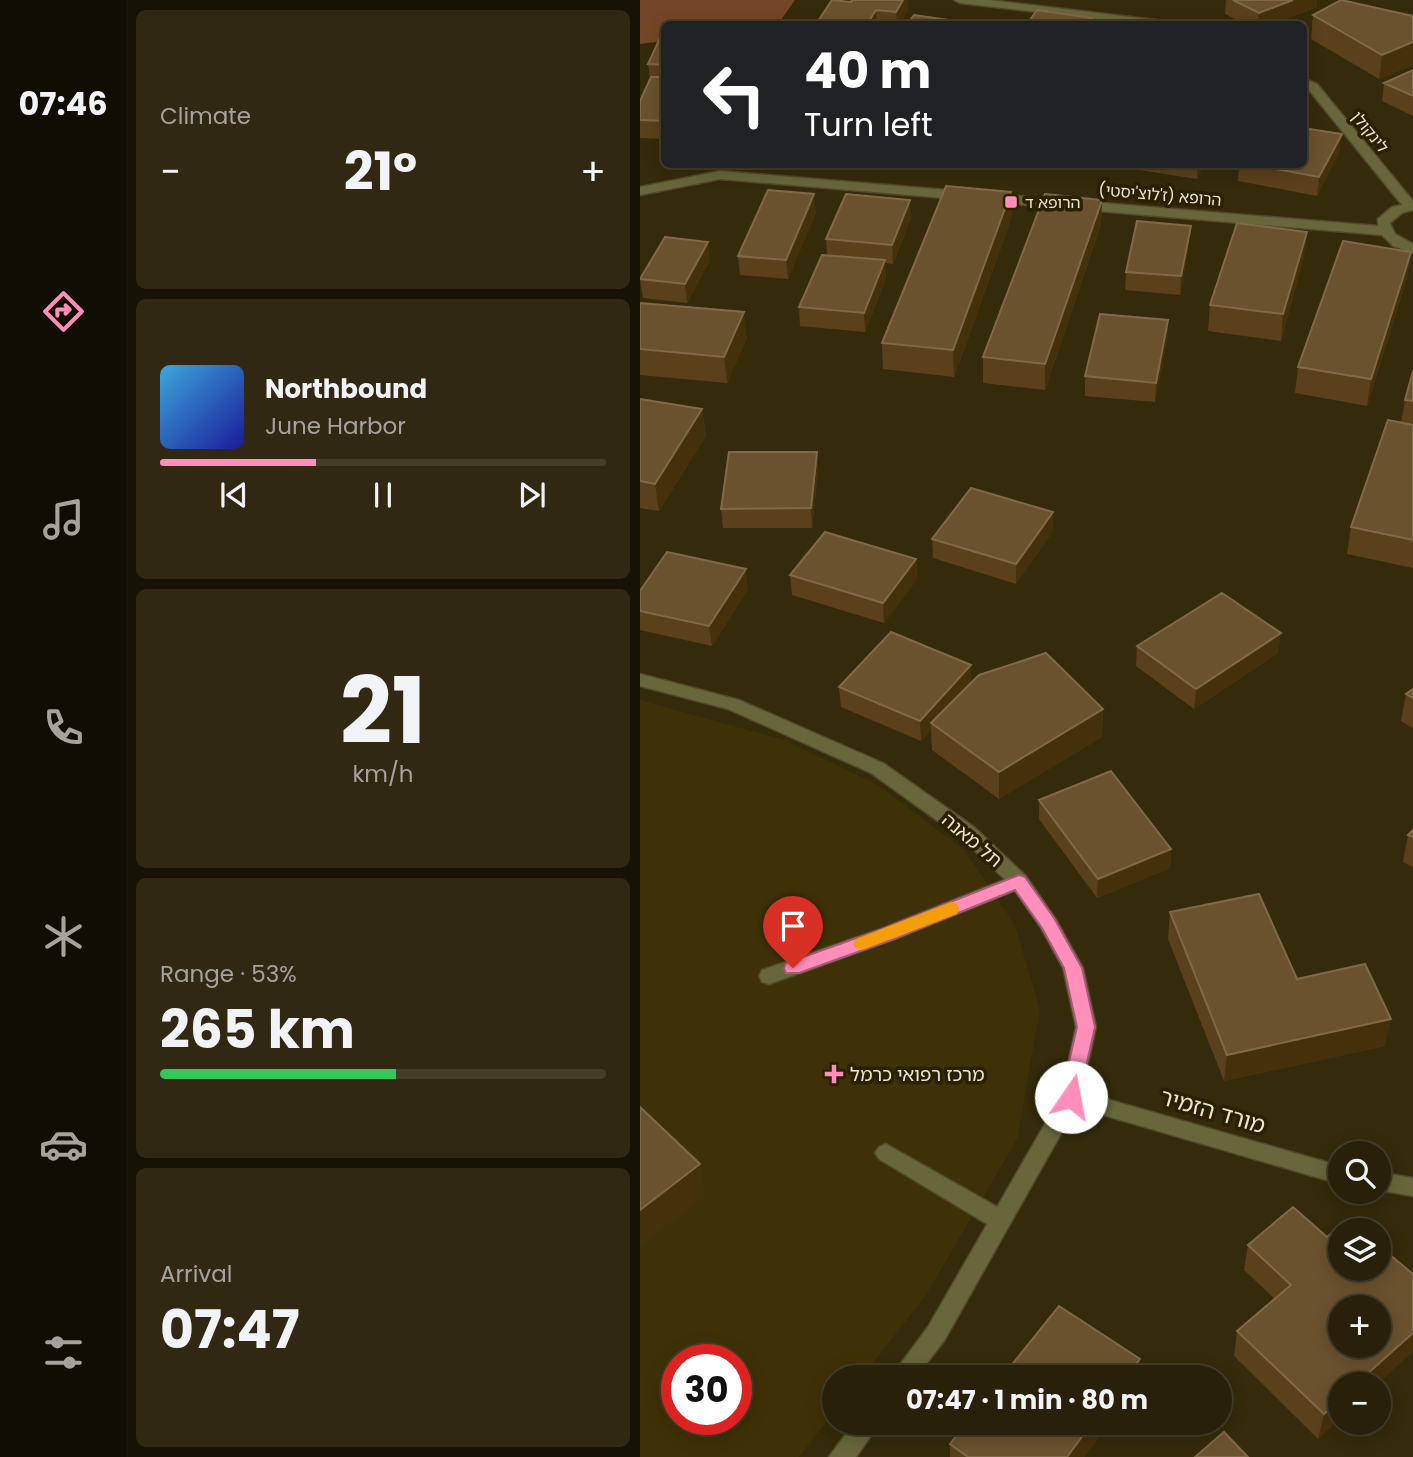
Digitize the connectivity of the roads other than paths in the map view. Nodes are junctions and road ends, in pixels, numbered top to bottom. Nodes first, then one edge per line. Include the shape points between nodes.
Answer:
1 (960, 0) edge
2 (1138, 21) edge
3 (1307, 83) edge
4 (640, 191) edge
5 (1411, 206) edge
6 (1384, 231) junction
7 (1412, 249) edge
8 (640, 680) edge
9 (1019, 881) junction
10 (769, 976) dead end
11 (1071, 1097) junction
12 (886, 1153) dead end
13 (1328, 1172) edge
14 (1391, 1183) edge
15 (1412, 1187) edge
16 (1000, 1220) junction
17 (911, 1365) edge
18 (858, 1435) edge
19 (841, 1457) edge

1 - 2 street
3 - 5 street, לינקולן
4 - 6 street, הרופא (ז'לוצ'יסטי) via 720,175
5 - 6 street via 1388,215
6 - 7 street
8 - 9 street, תל מאנה via 733,704 877,768 967,832
9 - 10 street
9 - 11 street, תל מאנה via 1073,968 1086,1027
11 - 13 street, מורד הזמיר
11 - 16 street, תל מאנה
12 - 16 street
14 - 15 street
16 - 17 street, תל מאנה via 936,1334
18 - 19 street

